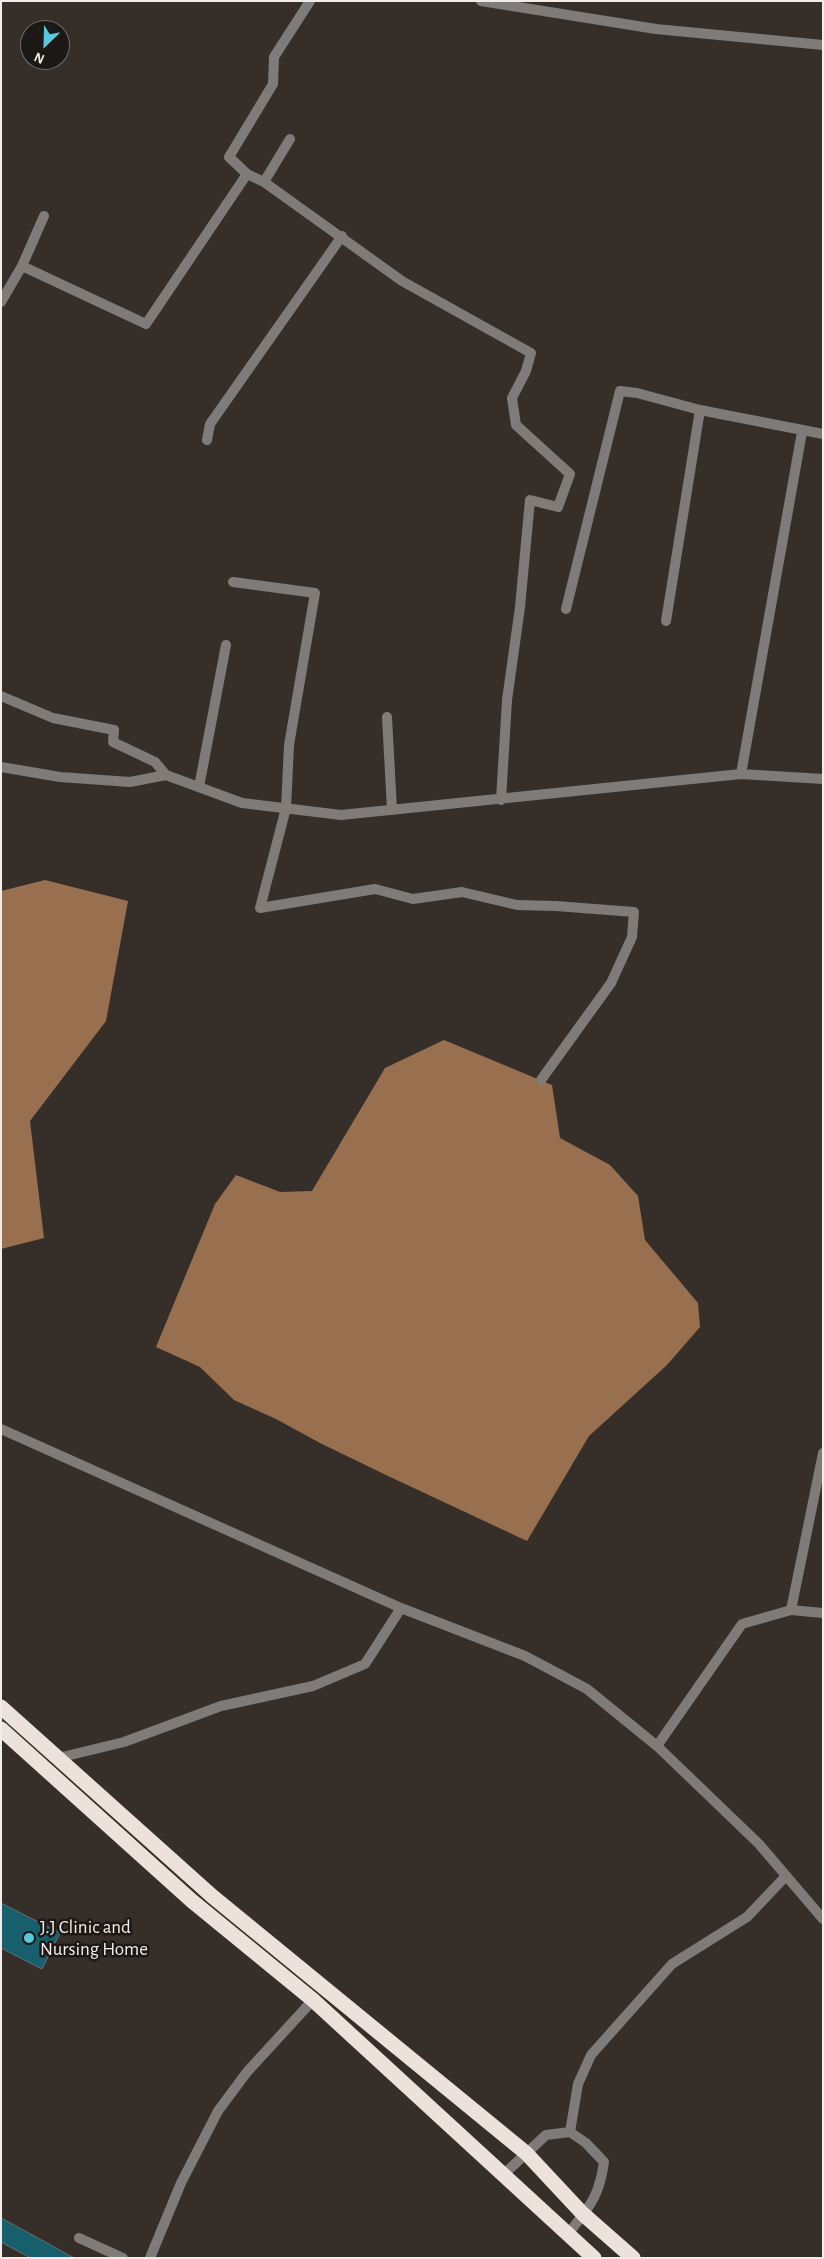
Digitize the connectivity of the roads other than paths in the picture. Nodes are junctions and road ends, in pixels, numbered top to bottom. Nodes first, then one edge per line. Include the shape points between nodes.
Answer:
1 (310, 1) edge
2 (481, 1) edge
3 (823, 45) edge
4 (290, 139) dead end
5 (246, 174) junction
6 (264, 182) junction
7 (44, 216) dead end
8 (342, 236) junction
9 (22, 266) junction
10 (1, 302) edge
11 (700, 410) junction
12 (802, 432) junction
13 (823, 434) edge
14 (206, 440) dead end
15 (233, 582) dead end
16 (566, 609) dead end
17 (666, 621) dead end
18 (226, 645) dead end
19 (1, 696) edge
20 (387, 718) dead end
21 (1, 767) edge
22 (741, 774) junction
23 (166, 775) junction
24 (823, 779) edge
25 (199, 787) junction
26 (501, 800) junction
27 (286, 808) junction
28 (392, 810) junction
29 (542, 1080) dead end
30 (1, 1429) edge
31 (823, 1453) edge
32 (401, 1608) junction
33 (791, 1610) junction
34 (823, 1613) edge
35 (1, 1707) edge
36 (1, 1729) edge
37 (657, 1746) junction
38 (58, 1758) junction
39 (786, 1876) junction
40 (823, 1920) edge
41 (313, 2000) junction
42 (570, 2132) junction
43 (526, 2153) junction
44 (503, 2175) junction
45 (583, 2214) junction
46 (568, 2234) junction
47 (79, 2238) dead end
48 (123, 2258) edge
49 (150, 2258) edge
50 (594, 2258) edge
51 (633, 2258) edge

1 - 5 street via 274,57 273,84 230,157
2 - 3 street via 656,29
4 - 6 street
5 - 6 street
5 - 9 street via 146,324
6 - 8 street
7 - 9 street
8 - 14 street via 210,424
8 - 26 street via 402,281 531,353 512,398 516,425 570,474 558,507 530,500 507,700
9 - 10 street
11 - 12 street
11 - 16 street via 620,391
11 - 17 street
12 - 13 street
12 - 22 street
15 - 27 street via 315,592 289,745
18 - 25 street
19 - 23 street via 53,718 114,730 113,742 155,762
20 - 28 street
21 - 23 street via 60,777 130,782
22 - 24 street
22 - 26 street
23 - 25 street
25 - 27 street via 242,803
26 - 28 street
27 - 28 street via 341,815
27 - 29 street via 260,908 376,889 413,899 462,892 517,905 634,912 632,937 611,984
30 - 32 street
31 - 33 street
32 - 37 street via 525,1656 587,1689
32 - 38 street via 365,1664 313,1686 221,1706 124,1742
33 - 34 street
33 - 37 street via 742,1624
35 - 38 highway
36 - 41 highway via 192,1901
37 - 39 street via 759,1844
38 - 43 highway via 212,1896
39 - 40 street
39 - 42 street via 747,1917 672,1964 591,2055 578,2084
41 - 44 highway
41 - 49 street via 247,2072 218,2110 181,2183
42 - 43 street via 546,2135
42 - 45 street via 604,2162 596,2198
43 - 44 street
43 - 45 highway
44 - 46 highway
45 - 46 street
45 - 51 highway
46 - 50 highway
47 - 48 street

